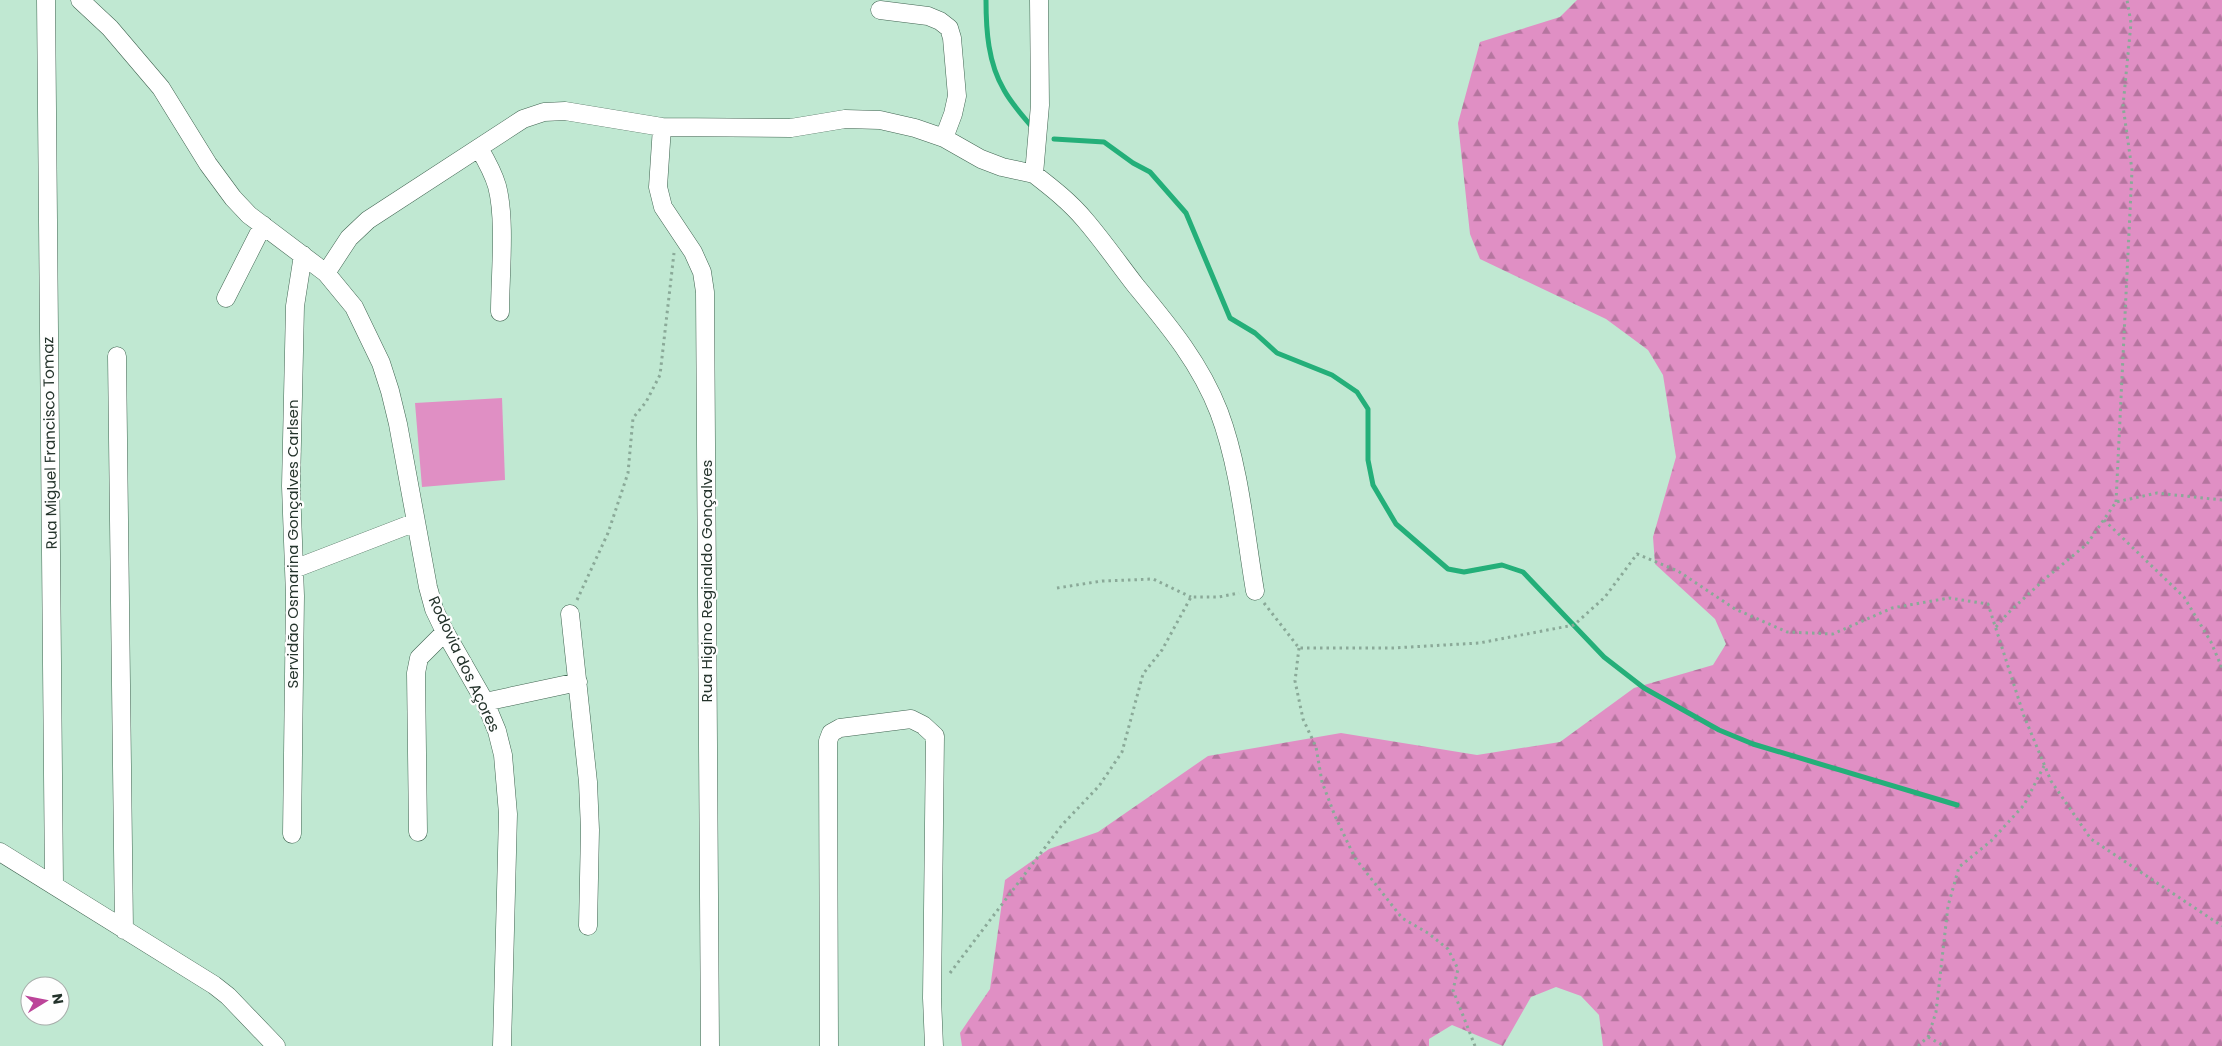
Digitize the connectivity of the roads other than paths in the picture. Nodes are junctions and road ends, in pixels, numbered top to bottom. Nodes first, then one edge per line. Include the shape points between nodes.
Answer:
1 (46, 0) edge
2 (80, 0) edge
3 (1039, 0) edge
4 (880, 10) dead end
5 (662, 127) junction
6 (944, 138) junction
7 (479, 148) junction
8 (1034, 174) junction
9 (263, 226) junction
10 (303, 255) junction
11 (326, 273) junction
12 (226, 298) dead end
13 (500, 312) dead end
14 (117, 356) dead end
15 (416, 522) junction
16 (294, 569) junction
17 (1255, 591) road end
18 (570, 614) road end
19 (445, 632) junction
20 (578, 682) junction
21 (485, 702) junction
22 (418, 832) dead end
23 (292, 834) dead end
24 (0, 852) edge
25 (54, 886) junction
26 (588, 926) dead end
27 (124, 930) junction
28 (276, 1046) edge
29 (502, 1046) edge
30 (710, 1046) edge
31 (829, 1046) edge
32 (934, 1046) edge

1 - 25 street, Rua Miguel Francisco Tomaz
2 - 9 street, Rodovia dos Açores via 138,59 161,88 219,180 238,204
3 - 8 street via 1040,105
4 - 6 street via 928,16 948,28 952,38 956,96 954,114
5 - 6 street via 791,128 846,119 880,120
5 - 7 street via 564,110 544,112 523,119
5 - 30 street, Rua Higino Reginaldo Gonçalves via 658,187 663,207 694,252 706,292
6 - 8 street via 981,159
7 - 11 street via 368,220 349,238
7 - 13 street via 497,186
8 - 17 street via 1085,219 1162,315 1204,377 1220,414 1232,457
9 - 10 street, Rodovia dos Açores
9 - 12 street
10 - 11 street, Rodovia dos Açores
10 - 16 street, Servidão Osmarina Gonçalves Carlsen via 295,306 291,486
11 - 15 street, Rodovia dos Açores via 354,307 382,363 398,424
14 - 27 street
15 - 16 street
15 - 19 street, Rodovia dos Açores via 434,609
16 - 23 street, Servidão Osmarina Gonçalves Carlsen
18 - 20 street
19 - 21 street, Rodovia dos Açores
19 - 22 street via 419,658 416,673
20 - 21 street
20 - 26 street via 590,820
21 - 29 street, Rodovia dos Açores via 499,739 507,792
24 - 25 street
25 - 27 street
27 - 28 street via 214,985
31 - 32 street via 828,741 831,733 840,728 911,719 935,736

